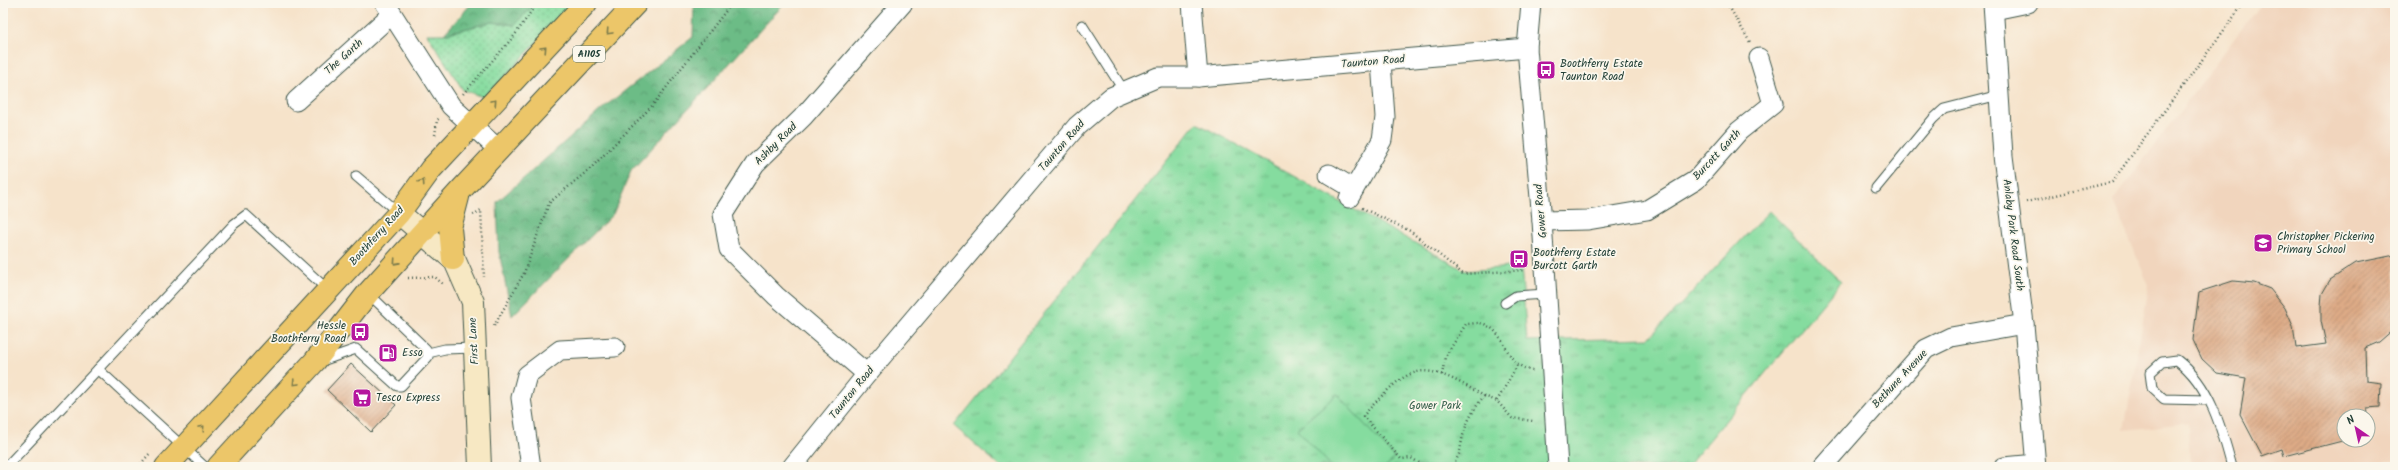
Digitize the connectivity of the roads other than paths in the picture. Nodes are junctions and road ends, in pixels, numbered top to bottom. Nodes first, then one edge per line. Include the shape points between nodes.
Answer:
1 (586, 3) edge
2 (636, 3) edge
3 (903, 3) edge
4 (1192, 3) edge
5 (1531, 3) edge
6 (2028, 3) edge
7 (1994, 6) edge
8 (389, 9) edge
9 (1082, 25) dead end
10 (1527, 48) junction
11 (1759, 58) road end
12 (1381, 62) junction
13 (1198, 78) junction
14 (1124, 91) junction
15 (1999, 95) junction
16 (296, 100) dead end
17 (471, 126) junction
18 (499, 150) junction
19 (1329, 174) dead end
20 (356, 176) dead end
21 (1876, 188) dead end
22 (461, 190) junction
23 (399, 213) junction
24 (1542, 221) junction
25 (422, 233) junction
26 (453, 259) junction
27 (328, 290) junction
28 (368, 293) junction
29 (1546, 294) junction
30 (1505, 303) dead end
31 (2024, 324) junction
32 (615, 347) dead end
33 (475, 348) junction
34 (428, 353) junction
35 (315, 361) junction
36 (98, 369) junction
37 (867, 374) junction
38 (2208, 400) junction
39 (176, 441) junction
40 (2036, 465) edge
41 (6, 467) edge
42 (166, 467) edge
43 (205, 467) edge
44 (218, 467) edge
45 (480, 467) edge
46 (530, 467) edge
47 (792, 467) edge
48 (1558, 467) edge
49 (1822, 467) edge
50 (2004, 467) edge
51 (2232, 467) edge

17 -> 1 main road, Boothferry Road
2 -> 18 main road, A1105
3 - 37 street, Ashby Road via 803,117 755,164 723,214 729,249 776,296
4 - 13 street
5 - 10 street, Gower Road
6 - 7 street
7 - 15 street, Anlaby Park Road South
8 - 16 street, The Garth
8 - 17 street via 445,114
9 - 14 lane
10 - 12 street, Taunton Road
10 - 24 street, Gower Road
11 - 24 street, Burcott Garth via 1773,104 1739,131 1696,180 1647,210 1588,220
12 - 13 street, Taunton Road
12 - 19 street via 1385,117 1382,140 1352,194
13 - 14 street, Taunton Road via 1158,77
14 - 37 street, Taunton Road via 1111,97 1076,126
15 - 21 lane via 1944,109
15 - 31 street, Anlaby Park Road South
17 - 18 street
23 -> 17 main road, Boothferry Road via 431,169
18 - 22 main road, A1105
20 - 23 lane
22 - 25 main road, A1105
22 - 26 main road via 450,228
23 - 25 street, First Lane
23 - 27 main road, Boothferry Road
24 - 29 street, Gower Road
25 - 26 street, First Lane
25 -> 28 main road, A1105
26 - 33 street, First Lane via 472,302
27 - 36 lane via 246,215 234,224
39 -> 27 main road, Boothferry Road
28 - 34 lane
28 - 35 main road, A1105
29 - 30 lane via 1516,296
29 - 48 street, Gower Road
31 - 40 street, Anlaby Park Road South
31 - 49 street, Bethune Avenue via 1951,337 1926,349
32 - 46 street via 560,350 527,375 521,398
33 - 34 lane via 445,349
33 - 45 street, First Lane
34 - 35 lane via 428,357 401,386 397,386 356,349 323,362
35 -> 44 main road, A1105
36 - 39 lane
36 - 41 lane
37 - 47 street, Taunton Road
38 - 38 lane via 2164,400 2152,388 2150,373 2162,362 2177,360 2201,385
38 - 51 lane via 2222,427
39 - 42 main road, Boothferry Road
39 - 43 lane
40 - 50 street

